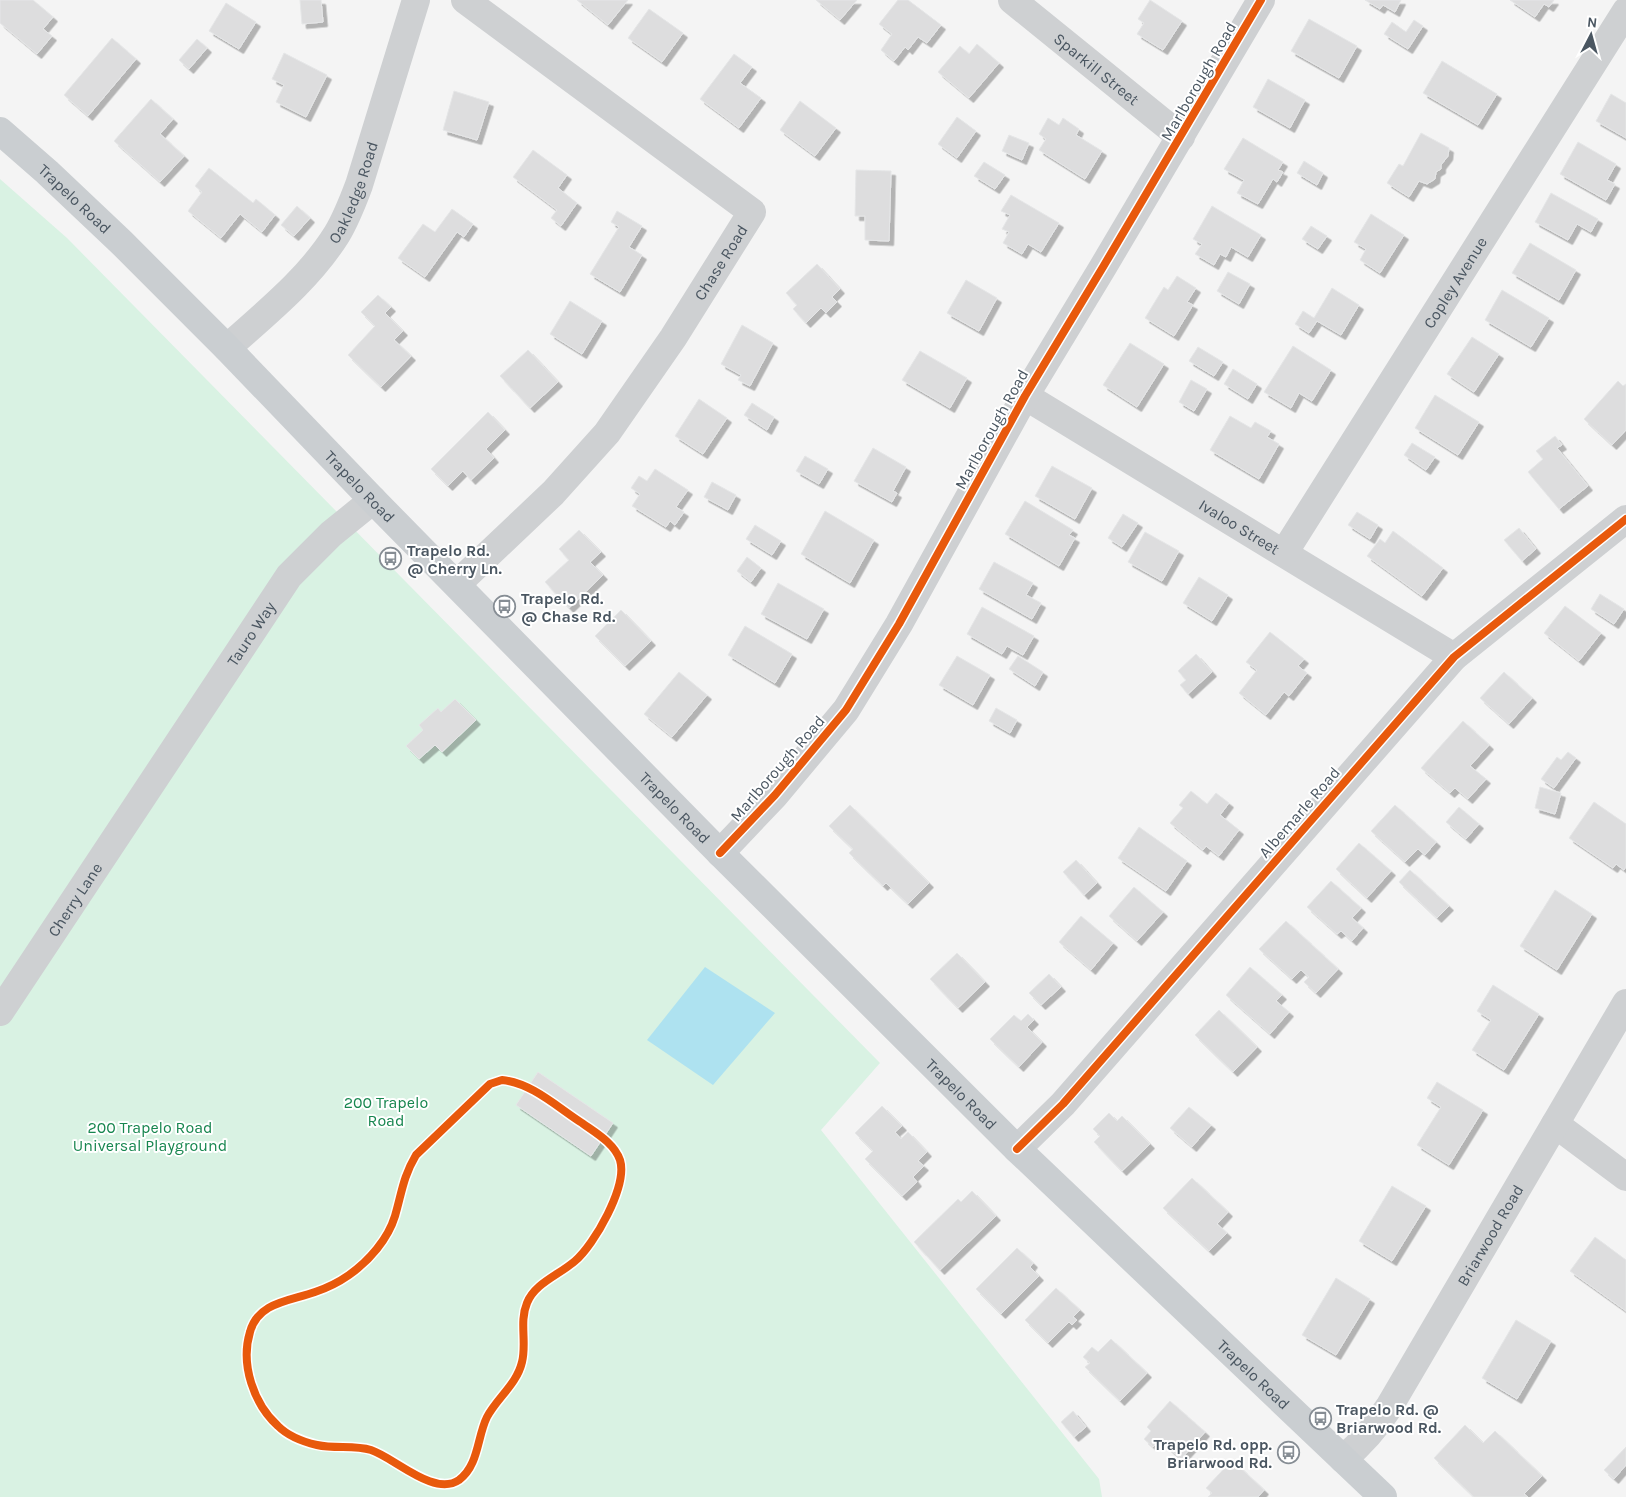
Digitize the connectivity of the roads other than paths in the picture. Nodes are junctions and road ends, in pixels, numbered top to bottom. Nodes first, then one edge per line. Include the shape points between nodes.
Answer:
1 (416, 0) edge
2 (464, 0) edge
3 (1012, 0) edge
4 (1261, 0) edge
5 (1626, 11) edge
6 (0, 131) edge
7 (1181, 137) junction
8 (227, 348) junction
9 (1025, 396) junction
10 (373, 500) junction
11 (1626, 519) edge
12 (1284, 554) junction
13 (457, 584) junction
14 (1454, 657) junction
15 (150, 788) joint
16 (720, 853) junction
17 (1626, 1003) edge
18 (0, 1012) edge
19 (1555, 1124) junction
20 (1017, 1149) junction
21 (1626, 1177) edge
22 (1343, 1459) junction
23 (1382, 1497) edge

1 - 8 street, Oakledge Road via 359,184 337,234 300,281
2 - 13 street, Chase Road via 752,212 673,338 607,433 553,493
3 - 7 street, Sparkill Street
4 - 7 street, Marlborough Road
5 - 12 street, Copley Avenue
6 - 8 main road, Trapelo Road via 90,213
7 - 9 street, Marlborough Road
8 - 10 main road, Trapelo Road
9 - 12 street, Ivaloo Street
9 - 16 street, Marlborough Road via 899,624 846,710 775,795
10 - 13 main road, Trapelo Road
10 - 15 street, Tauro Way via 331,534 289,576
11 - 14 street, Albemarle Road
12 - 14 street, Ivaloo Street
13 - 16 main road, Trapelo Road
14 - 20 street, Albemarle Road via 1063,1104
15 - 18 street, Cherry Lane
16 - 20 main road, Trapelo Road
17 - 19 street, Briarwood Road
19 - 21 street
19 - 22 street, Briarwood Road via 1389,1407 1361,1444
20 - 22 main road, Trapelo Road
22 - 23 main road, Trapelo Road

